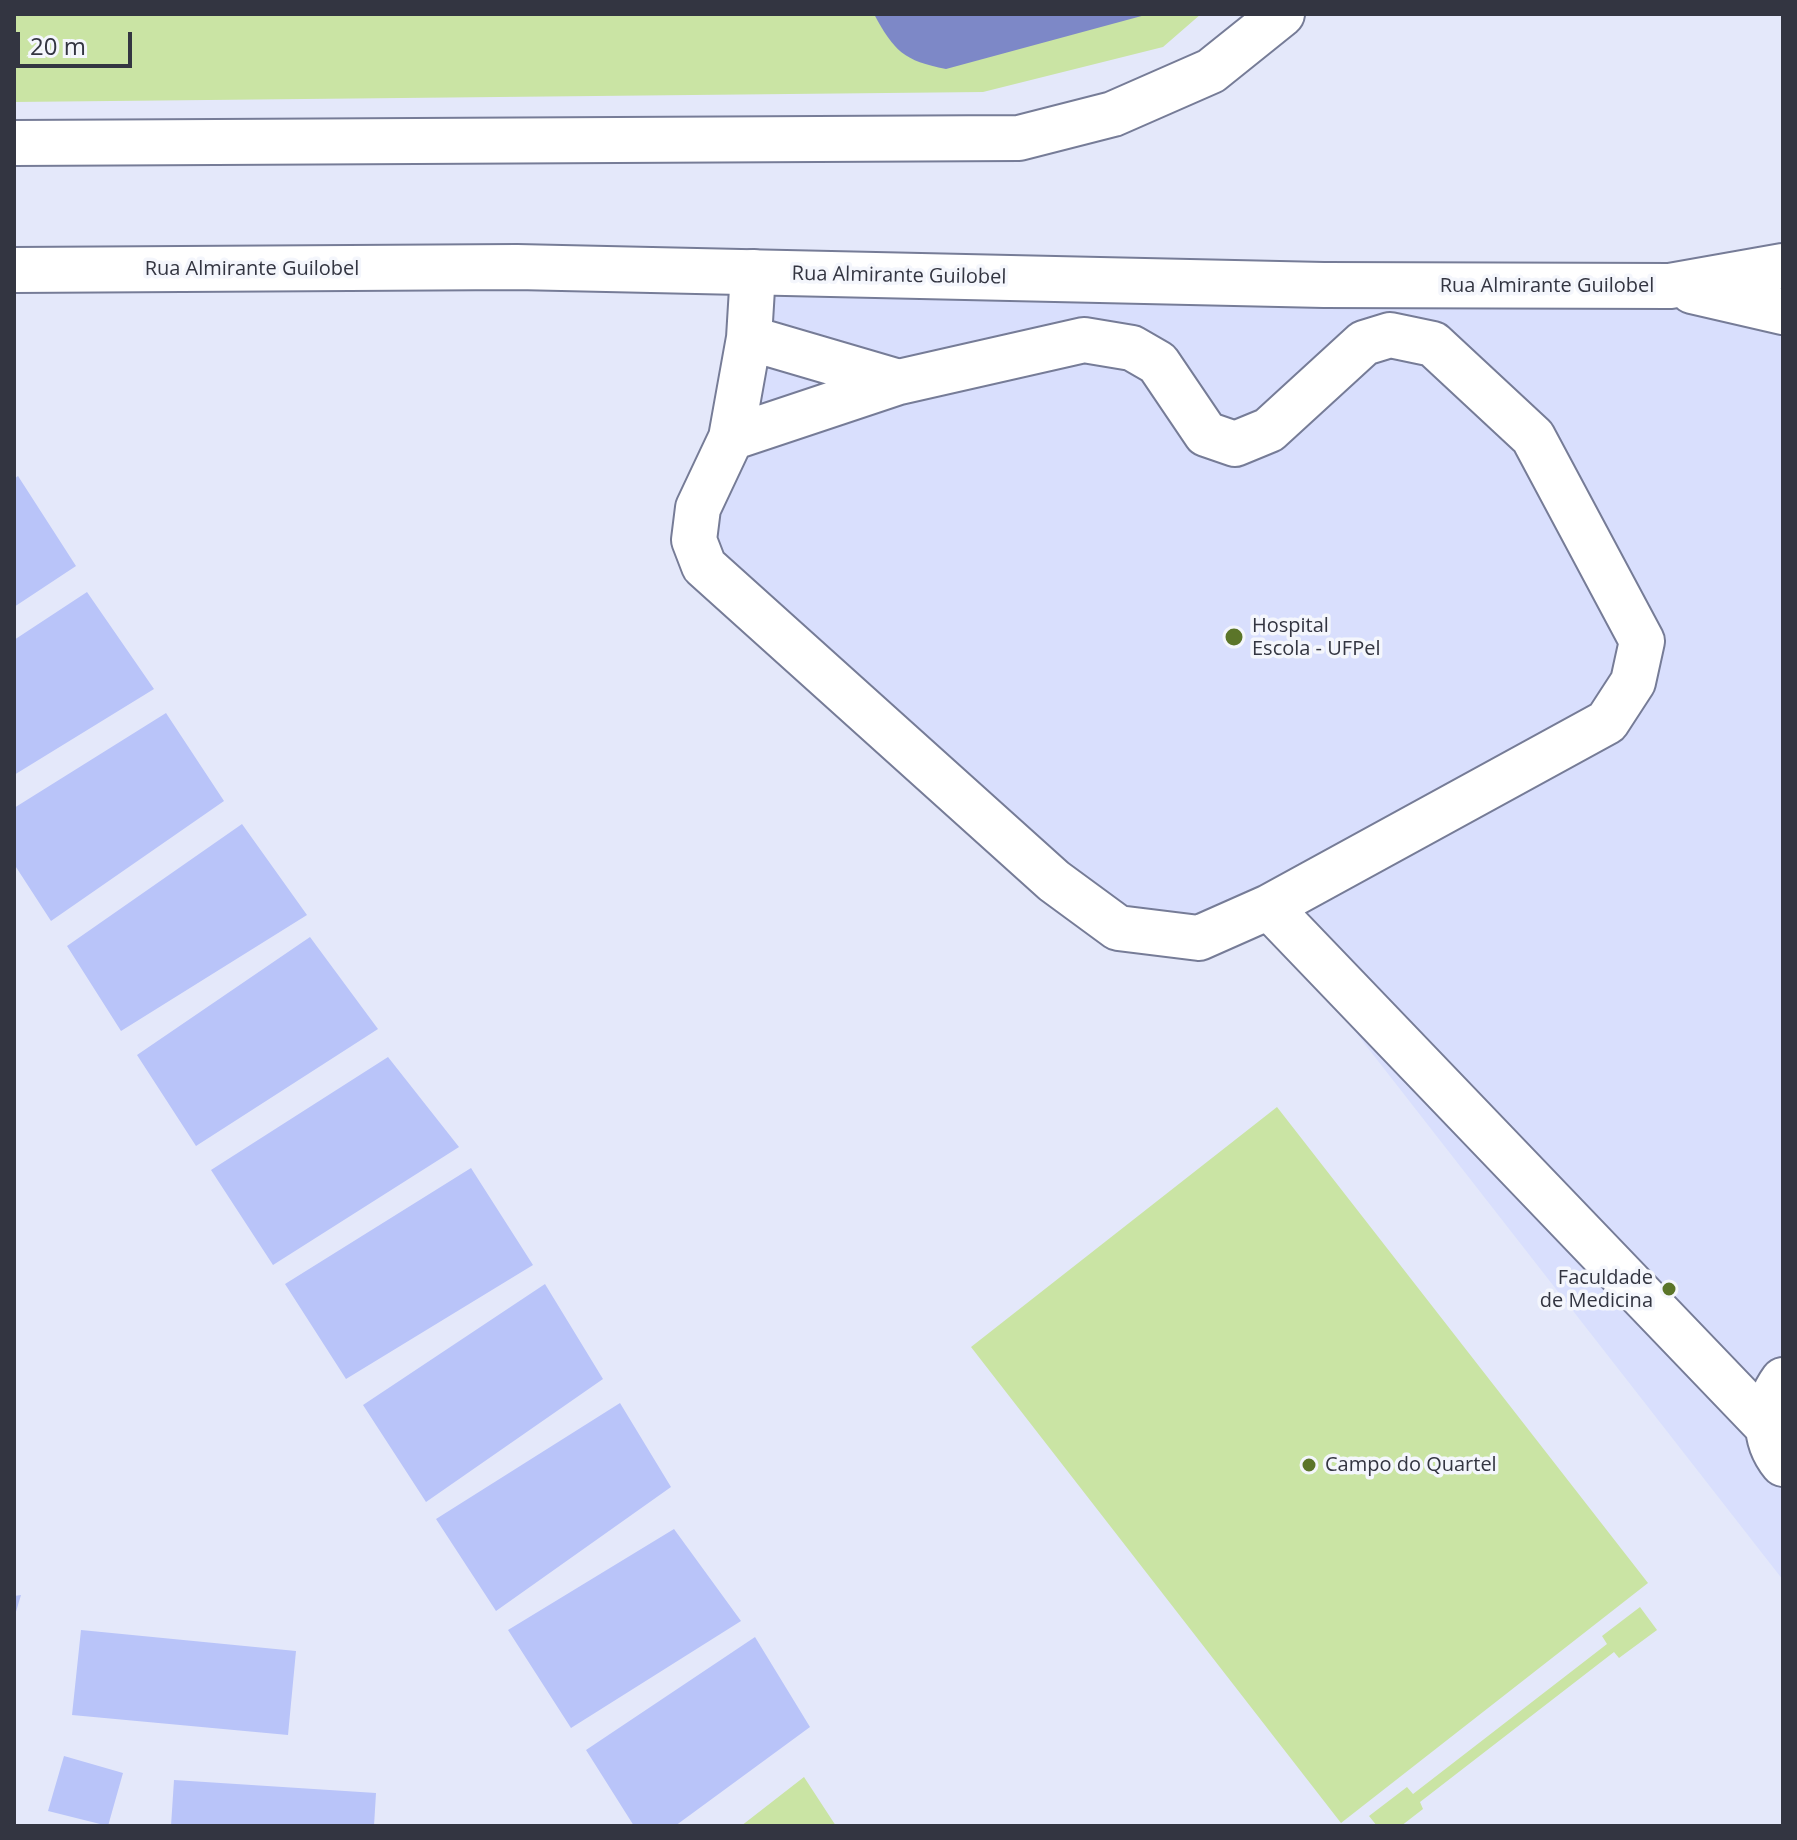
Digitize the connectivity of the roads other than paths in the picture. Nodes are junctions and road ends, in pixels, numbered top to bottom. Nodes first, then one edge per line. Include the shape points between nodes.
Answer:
1 (1282, 14) edge
2 (14, 143) edge
3 (1783, 266) edge
4 (14, 270) edge
5 (753, 272) junction
6 (1670, 286) junction
7 (1783, 312) edge
8 (749, 338) junction
9 (899, 382) junction
10 (731, 438) junction
11 (1269, 907) junction
12 (1783, 1380) edge
13 (1765, 1424) junction
14 (1783, 1464) edge

1 - 2 main road via 1211,71 1113,114 1019,138
3 - 6 main road, Rua Almirante Guilobel
4 - 5 main road, Rua Almirante Guilobel via 517,267
5 - 6 main road, Rua Almirante Guilobel via 1324,285
5 - 8 main road
6 - 7 main road
8 - 9 main road
8 - 10 main road
9 - 10 main road
9 - 11 main road via 1084,340 1132,348 1158,363 1206,434 1235,444 1269,430 1364,343 1390,335 1433,344 1533,437 1642,641 1633,682 1607,722
10 - 11 main road via 698,508 694,540 704,566 1054,881 1118,928 1199,938
11 - 13 main road
12 - 13 main road
13 - 14 main road

